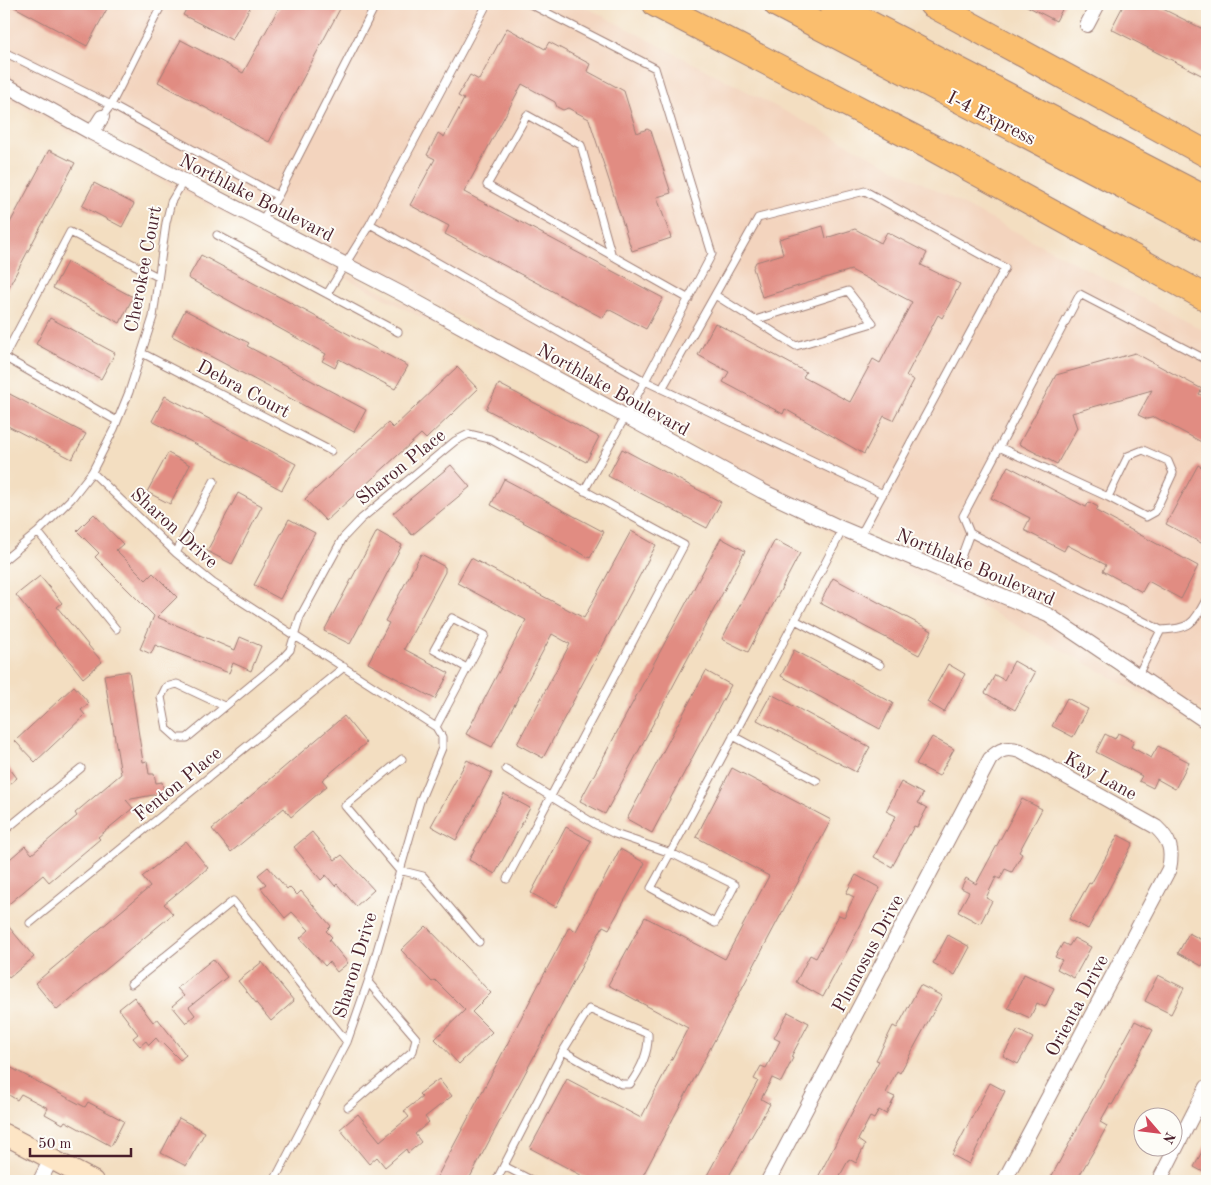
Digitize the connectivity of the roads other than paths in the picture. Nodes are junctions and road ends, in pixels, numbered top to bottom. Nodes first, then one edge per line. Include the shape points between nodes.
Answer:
1 (162, 4) edge
2 (376, 4) edge
3 (487, 4) edge
4 (530, 4) edge
5 (656, 4) edge
6 (777, 4) edge
7 (831, 4) edge
8 (932, 4) edge
9 (1098, 4) edge
10 (1087, 25) dead end
11 (4, 52) edge
12 (4, 84) edge
13 (111, 105) junction
14 (102, 118) joint
15 (92, 133) junction
16 (1207, 154) edge
17 (184, 180) junction
18 (278, 196) junction
19 (1207, 200) edge
20 (262, 220) junction
21 (370, 224) junction
22 (1207, 229) edge
23 (217, 236) dead end
24 (611, 253) junction
25 (344, 264) junction
26 (158, 277) junction
27 (327, 294) junction
28 (715, 295) junction
29 (1207, 298) edge
30 (690, 299) junction
31 (755, 320) junction
32 (398, 332) dead end
33 (142, 353) junction
34 (1207, 360) edge
35 (646, 381) junction
36 (662, 389) junction
37 (624, 416) junction
38 (117, 420) junction
39 (999, 447) junction
40 (331, 451) dead end
41 (92, 472) junction
42 (214, 481) dead end
43 (584, 491) junction
44 (883, 494) junction
45 (1108, 497) junction
46 (843, 529) junction
47 (38, 532) junction
48 (970, 533) junction
49 (860, 536) junction
50 (176, 553) junction
51 (4, 560) edge
52 (954, 576) junction
53 (1207, 598) edge
54 (795, 620) junction
55 (116, 629) dead end
56 (1161, 630) junction
57 (296, 634) junction
58 (880, 664) dead end
59 (344, 667) junction
60 (467, 668) junction
61 (1138, 676) junction
62 (224, 706) junction
63 (1207, 722) edge
64 (436, 727) junction
65 (733, 736) junction
66 (1006, 748) joint
67 (402, 759) dead end
68 (81, 768) dead end
69 (506, 769) dead end
70 (817, 781) dead end
71 (551, 798) junction
72 (4, 831) edge
73 (1170, 845) joint
74 (671, 853) junction
75 (399, 870) junction
76 (507, 878) dead end
77 (30, 923) dead end
78 (479, 942) dead end
79 (368, 982) junction
80 (131, 984) dead end
81 (347, 1042) junction
82 (563, 1051) junction
83 (1207, 1087) edge
84 (348, 1107) dead end
85 (4, 1134) edge
86 (51, 1159) junction
87 (504, 1166) junction
88 (40, 1181) edge
89 (93, 1181) edge
90 (274, 1181) edge
91 (496, 1181) edge
92 (533, 1181) edge
93 (768, 1181) edge
94 (1004, 1181) edge
95 (1159, 1181) edge

1 - 13 lane
2 - 18 lane
3 - 21 lane
4 - 30 lane via 655,68 712,254
5 - 29 highway via 939,152
6 - 22 highway, I-4 Express
7 - 19 highway, I-4 Express
8 - 16 highway
9 - 10 street
11 - 13 lane
12 - 15 street, Northlake Boulevard
13 - 14 lane
13 - 18 lane
14 - 15 street
15 - 17 street, Northlake Boulevard
17 - 20 street, Northlake Boulevard
17 - 26 lane, Cherokee Court via 171,202
18 - 20 lane
20 - 25 street, Northlake Boulevard
21 - 25 lane
21 - 35 lane
23 - 27 lane
24 - 24 lane via 487,185 527,115 580,145
24 - 30 lane
25 - 27 lane
25 - 37 street, Northlake Boulevard
26 - 33 lane, Cherokee Court via 153,317
26 - 38 lane via 70,232 4,357
27 - 32 lane
28 - 31 lane
28 - 36 lane
28 - 44 lane via 758,218 866,191 1006,268
30 - 35 lane
31 - 31 lane via 796,346 873,323 848,291
33 - 38 lane, Cherokee Court
33 - 40 lane, Debra Court
34 - 39 lane via 1080,294
35 - 36 lane
35 - 37 lane
36 - 44 lane
37 - 43 lane
37 - 46 street, Northlake Boulevard
38 - 41 lane, Cherokee Court
39 - 45 lane
39 - 48 lane via 963,516
41 - 47 lane, Cherokee Court
41 - 50 lane, Sharon Drive
42 - 50 lane
43 - 57 lane, Sharon Place via 490,439 469,434 362,519 343,538 300,617
43 - 71 lane, Sharon Place via 684,545
44 - 49 lane
45 - 45 lane via 1128,456 1143,450 1168,461 1173,473 1155,512 1146,517
46 - 49 street, Northlake Boulevard
46 - 54 lane
47 - 51 lane, Cherokee Court
47 - 55 lane
48 - 52 lane
48 - 56 lane
49 - 52 street, Northlake Boulevard
50 - 57 lane, Sharon Drive via 241,601
52 - 61 street, Northlake Boulevard via 1048,615
53 - 56 lane via 1196,618 1182,630
54 - 58 lane
54 - 65 lane
56 - 61 lane
57 - 59 lane
57 - 62 lane via 290,650 280,661
59 - 64 lane
59 - 77 lane, Fenton Place
60 - 60 lane via 485,635 452,618 434,650
60 - 64 lane
61 - 63 street, Northlake Boulevard
62 - 62 lane via 187,738 177,738 166,729 161,697 166,687 177,684
64 - 75 lane, Sharon Drive via 442,737 442,748 420,801
65 - 70 lane
65 - 74 lane
66 - 73 street, Kay Lane via 1020,751 1156,827
66 - 93 street, Plumosus Drive via 990,759
67 - 75 lane via 346,806
68 - 72 lane
69 - 71 lane
71 - 74 lane via 615,834
71 - 76 lane
73 - 94 street, Orienta Drive via 1169,868
74 - 74 lane via 735,884 715,923 651,888
75 - 78 lane via 423,876
75 - 79 lane, Sharon Drive
79 - 81 lane, Sharon Drive
79 - 84 lane via 416,1038 416,1045
80 - 81 lane via 233,901
81 - 90 lane, Sharon Drive
82 - 82 lane via 589,1008 648,1034 648,1046 638,1073 630,1084 621,1084
82 - 87 lane
83 - 95 street
85 - 86 street
86 - 88 street
86 - 89 street
87 - 91 lane
87 - 92 lane

